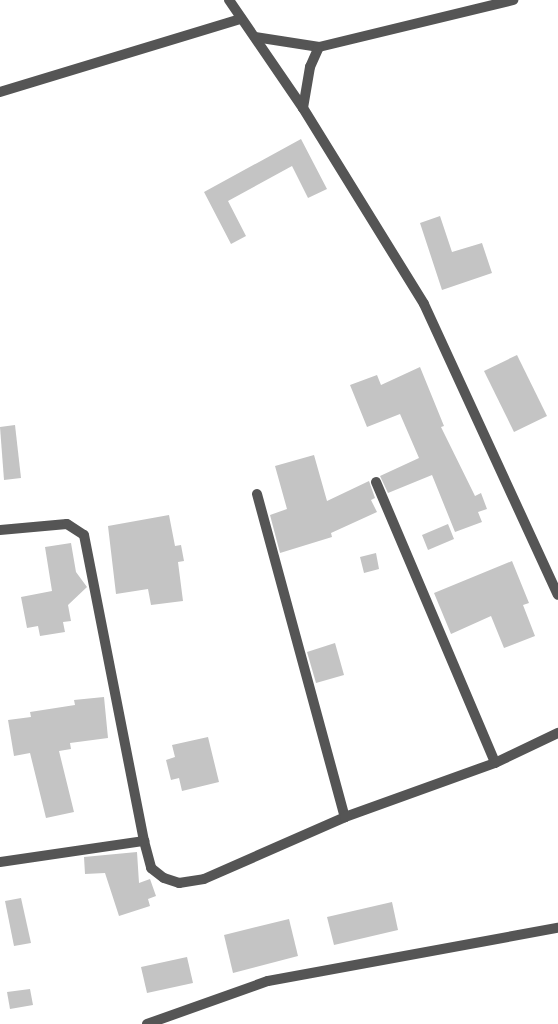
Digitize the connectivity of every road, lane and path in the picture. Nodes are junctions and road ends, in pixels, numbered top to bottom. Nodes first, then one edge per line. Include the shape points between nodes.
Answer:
1 (229, 0) edge
2 (513, 0) edge
3 (241, 19) junction
4 (255, 37) junction
5 (319, 47) junction
6 (0, 92) edge
7 (303, 108) junction
8 (376, 482) dead end
9 (257, 494) dead end
10 (0, 530) edge
11 (558, 595) edge
12 (558, 733) edge
13 (495, 763) junction
14 (345, 817) junction
15 (144, 841) junction
16 (0, 862) edge
17 (558, 928) edge
18 (147, 1024) edge

1 - 3 street
2 - 5 street
3 - 4 street
3 - 6 street
4 - 5 street
4 - 7 street
5 - 7 street via 310,67
7 - 11 street via 424,304
8 - 13 street
9 - 14 street
10 - 15 street via 67,524 84,535
12 - 13 street
13 - 14 street
14 - 15 street via 204,879 179,883 156,874
15 - 16 street
17 - 18 street via 268,981

